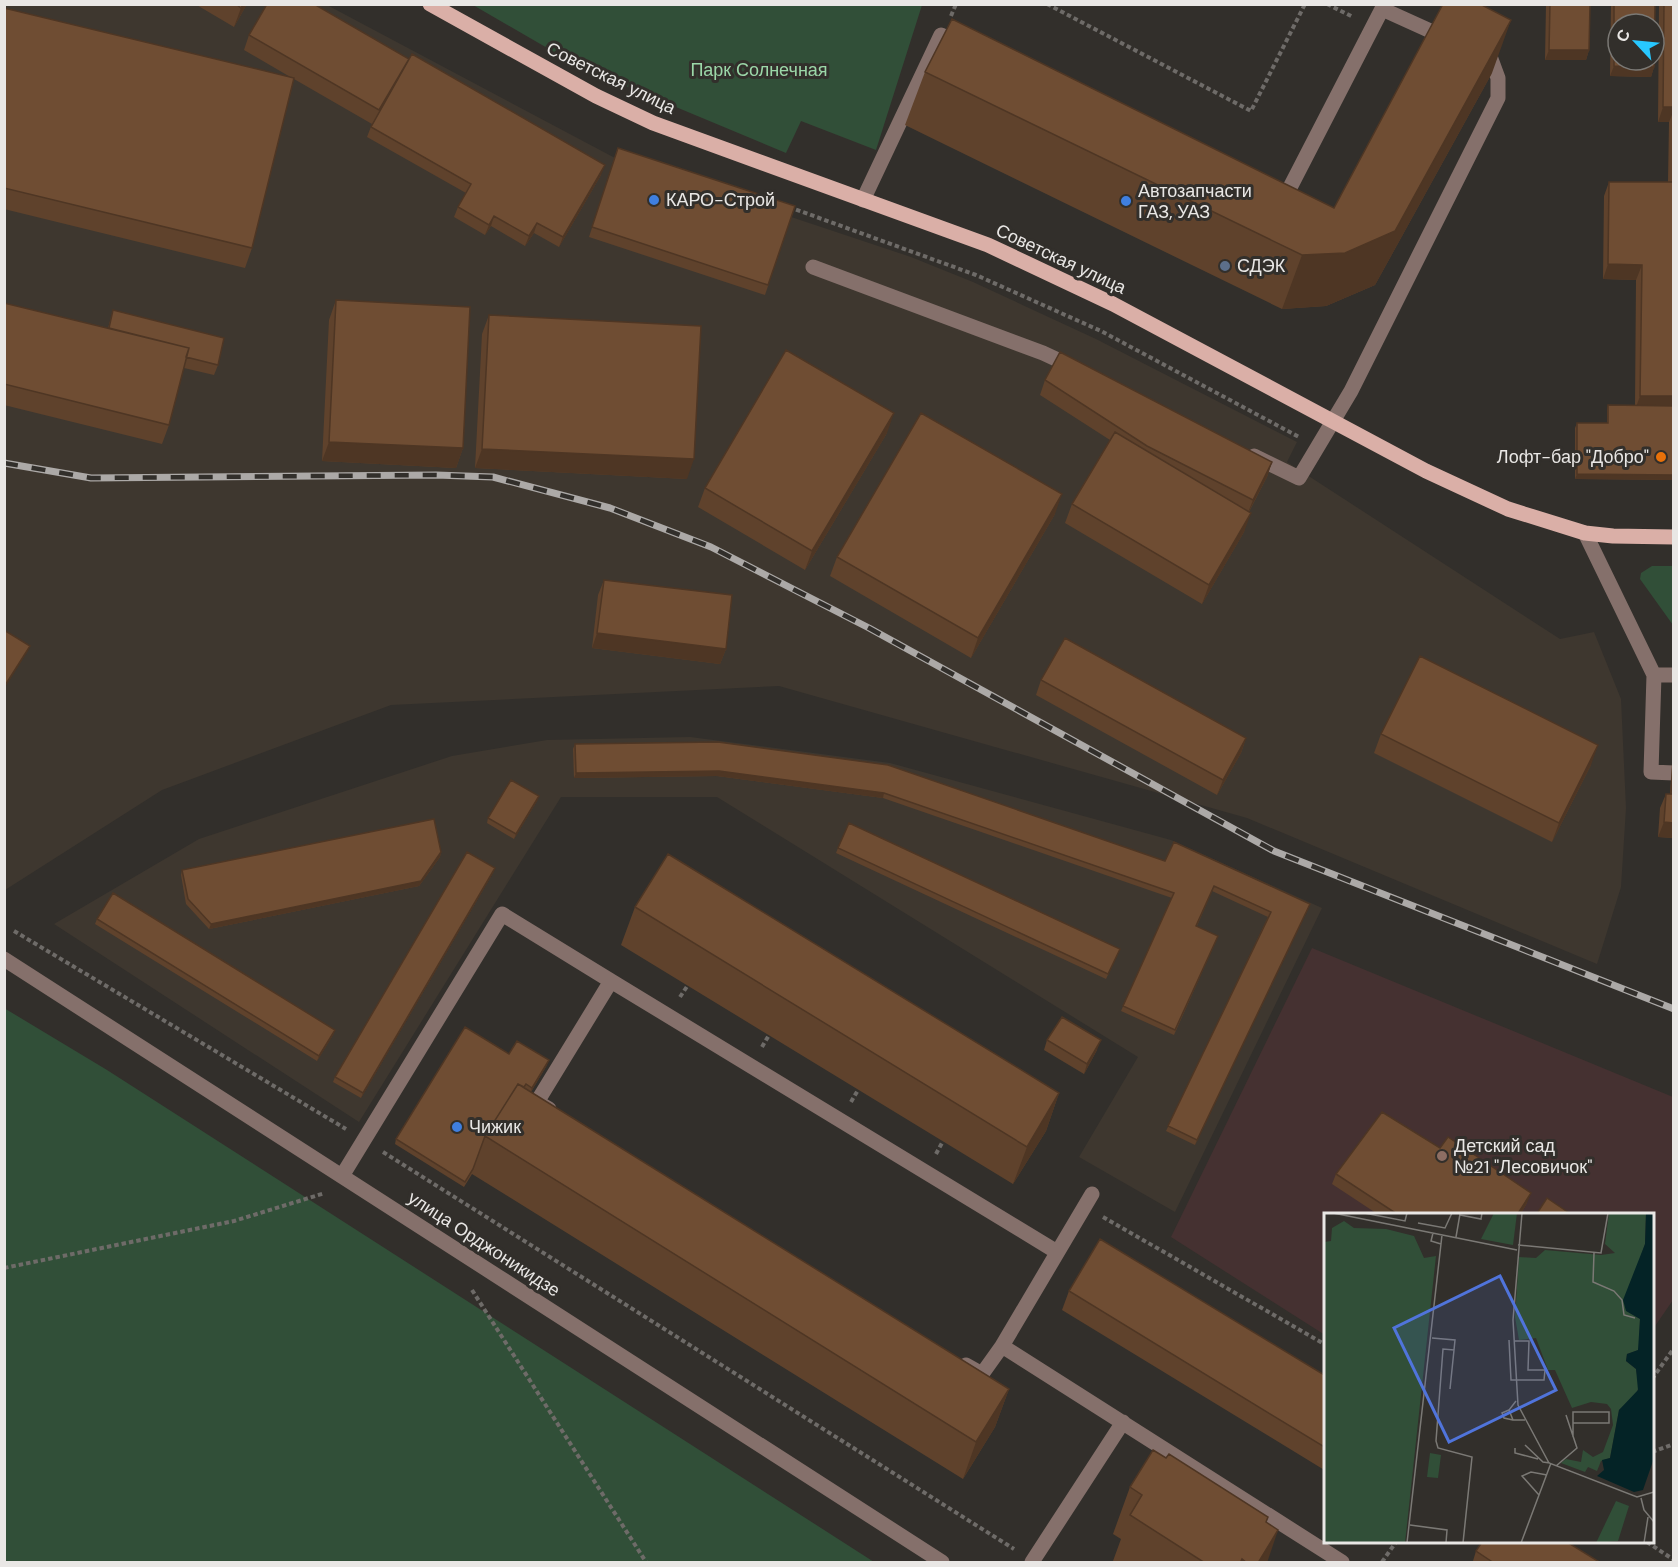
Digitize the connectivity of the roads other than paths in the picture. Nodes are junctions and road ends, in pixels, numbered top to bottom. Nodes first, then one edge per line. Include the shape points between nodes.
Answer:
1 (430, 4) edge
2 (973, 51) edge
3 (863, 200) junction
4 (1270, 200) edge
5 (813, 267) dead end
6 (1086, 374) edge
7 (1334, 423) junction
8 (1235, 447) edge
9 (1585, 532) junction
10 (1674, 537) edge
11 (1654, 675) junction
12 (1674, 675) edge
13 (1674, 773) edge
14 (4, 959) edge
15 (611, 981) junction
16 (557, 1114) edge
17 (348, 1180) junction
18 (1088, 1200) road end
19 (1057, 1252) junction
20 (1002, 1346) junction
21 (951, 1356) edge
22 (1123, 1422) junction
23 (1032, 1562) edge
24 (942, 1563) edge
25 (1342, 1563) edge

1 - 3 main road, Советская улица via 596,96 653,123
2 - 3 street via 941,35
3 - 7 main road, Советская улица via 988,245 1113,304
4 - 7 street via 1281,206 1382,9 1491,59 1498,78 1498,98
5 - 6 street via 1043,352
7 - 8 street via 1299,478
7 - 9 main road, Советская улица via 1508,509
9 - 10 main road, Советская улица
9 - 11 street
11 - 12 street
11 - 13 street via 1651,772
14 - 17 street, улица Орджоникидзе
15 - 16 street via 537,1102
15 - 17 street via 502,914 364,1140
15 - 19 street
17 - 24 street, улица Орджоникидзе
18 - 19 street
19 - 20 street
20 - 21 street via 981,1374
20 - 22 street
22 - 23 street
22 - 25 street

